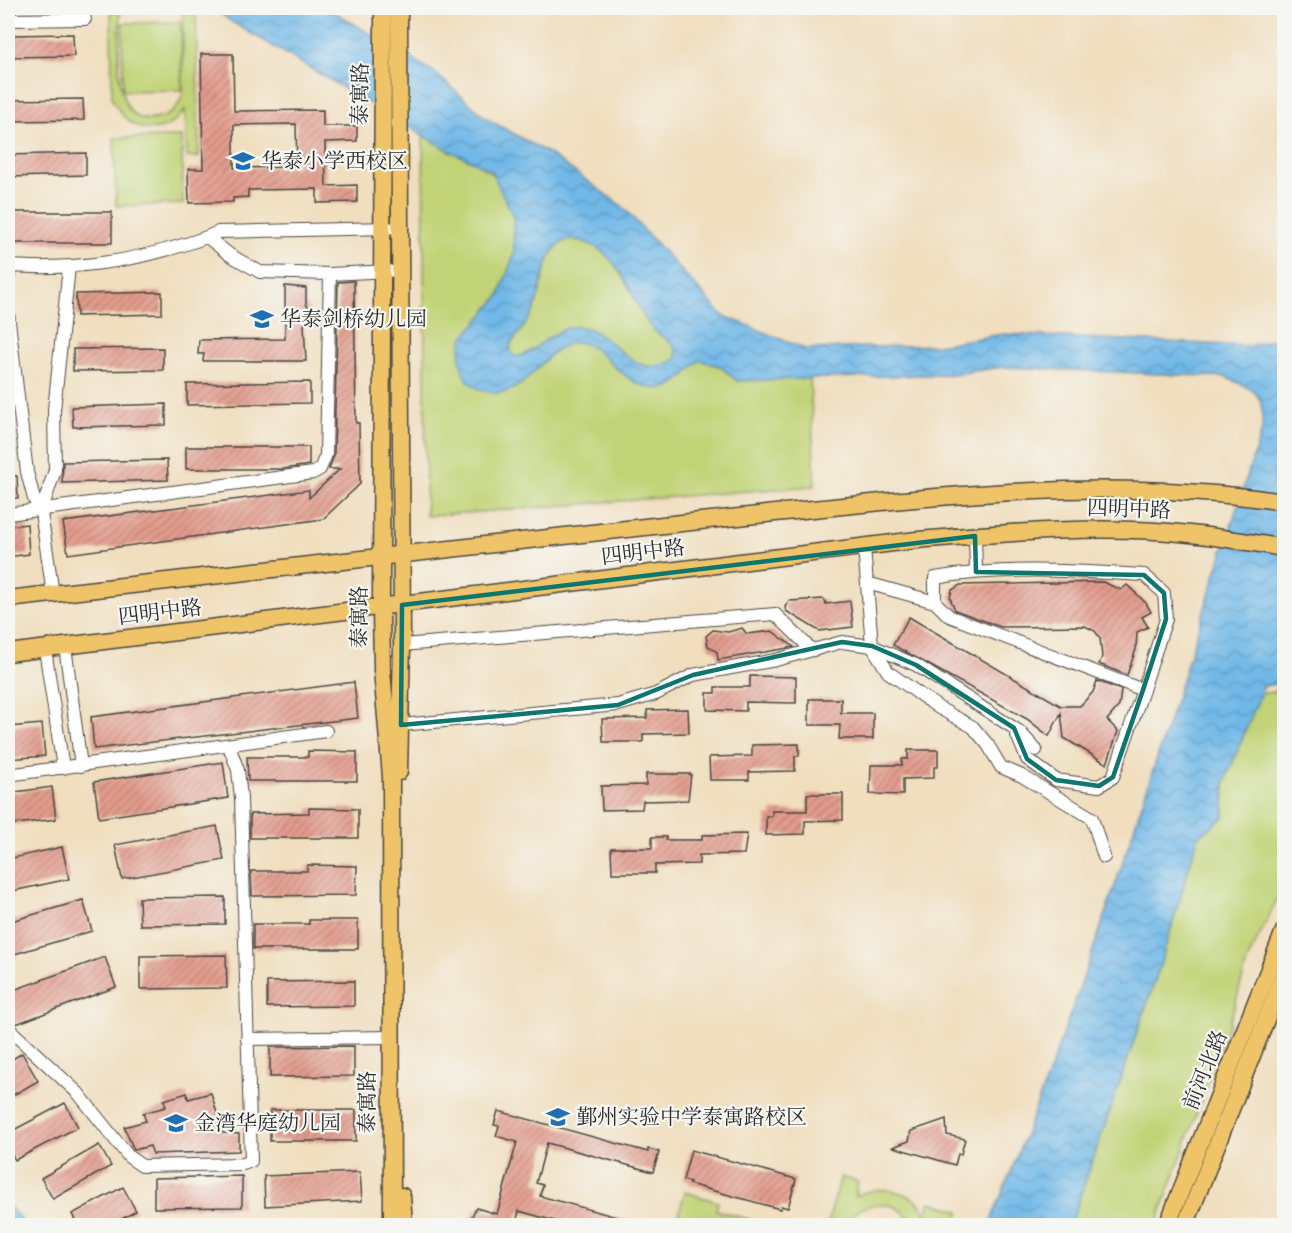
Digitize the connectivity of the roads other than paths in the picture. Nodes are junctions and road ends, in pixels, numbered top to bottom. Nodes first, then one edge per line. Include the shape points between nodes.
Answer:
1 (383, 8) edge
2 (399, 8) edge
3 (85, 19) dead end
4 (8, 20) edge
5 (382, 228) junction
6 (401, 228) junction
7 (207, 237) junction
8 (9, 265) edge
9 (69, 267) junction
10 (401, 271) junction
11 (382, 272) junction
12 (330, 274) junction
13 (8, 280) edge
14 (8, 313) edge
15 (1284, 502) edge
16 (42, 512) junction
17 (8, 514) edge
18 (975, 536) junction
19 (864, 547) junction
20 (1284, 548) edge
21 (402, 553) junction
22 (381, 555) junction
23 (976, 572) junction
24 (867, 583) junction
25 (53, 594) junction
26 (8, 599) edge
27 (935, 602) junction
28 (402, 605) junction
29 (381, 608) junction
30 (402, 645) junction
31 (64, 646) junction
32 (872, 646) junction
33 (45, 649) junction
34 (812, 650) junction
35 (8, 653) edge
36 (1143, 690) junction
37 (401, 725) junction
38 (1014, 728) junction
39 (326, 731) dead end
40 (229, 746) junction
41 (1036, 750) dead end
42 (81, 766) junction
43 (63, 768) junction
44 (8, 775) edge
45 (1104, 857) dead end
46 (1284, 931) edge
47 (1284, 974) edge
48 (8, 1028) edge
49 (390, 1037) junction
50 (247, 1039) junction
51 (392, 1226) edge
52 (404, 1226) edge
53 (1167, 1226) edge
54 (1185, 1226) edge

1 - 5 main road, 泰寓路
2 - 6 main road, 泰寓路
3 - 4 street
5 - 6 street
5 - 7 street via 218,232
5 - 11 main road, 泰寓路
6 - 10 main road, 泰寓路
7 - 9 street via 106,264
7 - 12 street via 260,272
8 - 9 street
8 - 13 street
9 - 16 street via 54,410 55,470
10 - 11 street
10 - 21 main road, 泰寓路
11 - 12 street
11 - 22 main road, 泰寓路
12 - 16 street via 326,455 320,470
14 - 16 street via 27,472
15 - 21 main road, 四明中路 via 1234,495 1077,488 974,492
16 - 17 street
16 - 25 street
18 - 19 main road, 四明中路
18 - 20 main road, 四明中路 via 1037,530 1121,530 1222,538
18 - 23 street
19 - 24 street
19 - 28 main road, 四明中路
21 - 22 main road, 四明中路
21 - 28 main road, 泰寓路
22 - 25 main road, 四明中路
22 - 29 main road, 泰寓路
23 - 27 street via 935,578
23 - 36 street via 1144,575 1164,593 1166,619
24 - 27 street
24 - 32 street
25 - 26 main road, 四明中路
27 - 36 street via 949,616
28 - 29 main road, 四明中路
28 - 30 main road, 泰寓路
29 - 31 main road, 四明中路
29 - 49 main road, 泰寓路 via 391,777
30 - 34 street via 775,614
30 - 37 main road, 泰寓路
31 - 33 main road, 四明中路
31 - 42 street
32 - 34 street via 842,642
32 - 38 street via 916,665
32 - 45 street via 888,672 973,727 1001,767 1092,818
33 - 35 main road, 四明中路
33 - 43 street
34 - 37 street via 693,675 656,694 618,705
36 - 38 street via 1113,777 1099,786 1056,780 1027,759
37 - 52 main road, 泰寓路 via 399,1126
38 - 41 street
39 - 40 street
40 - 42 street
40 - 50 street via 238,770 241,798
42 - 43 street
43 - 44 street
46 - 53 main road, 前河北路
47 - 54 main road, 前河北路
48 - 50 street via 78,1093 129,1157 142,1166 250,1161
49 - 50 street
49 - 51 main road, 泰寓路

